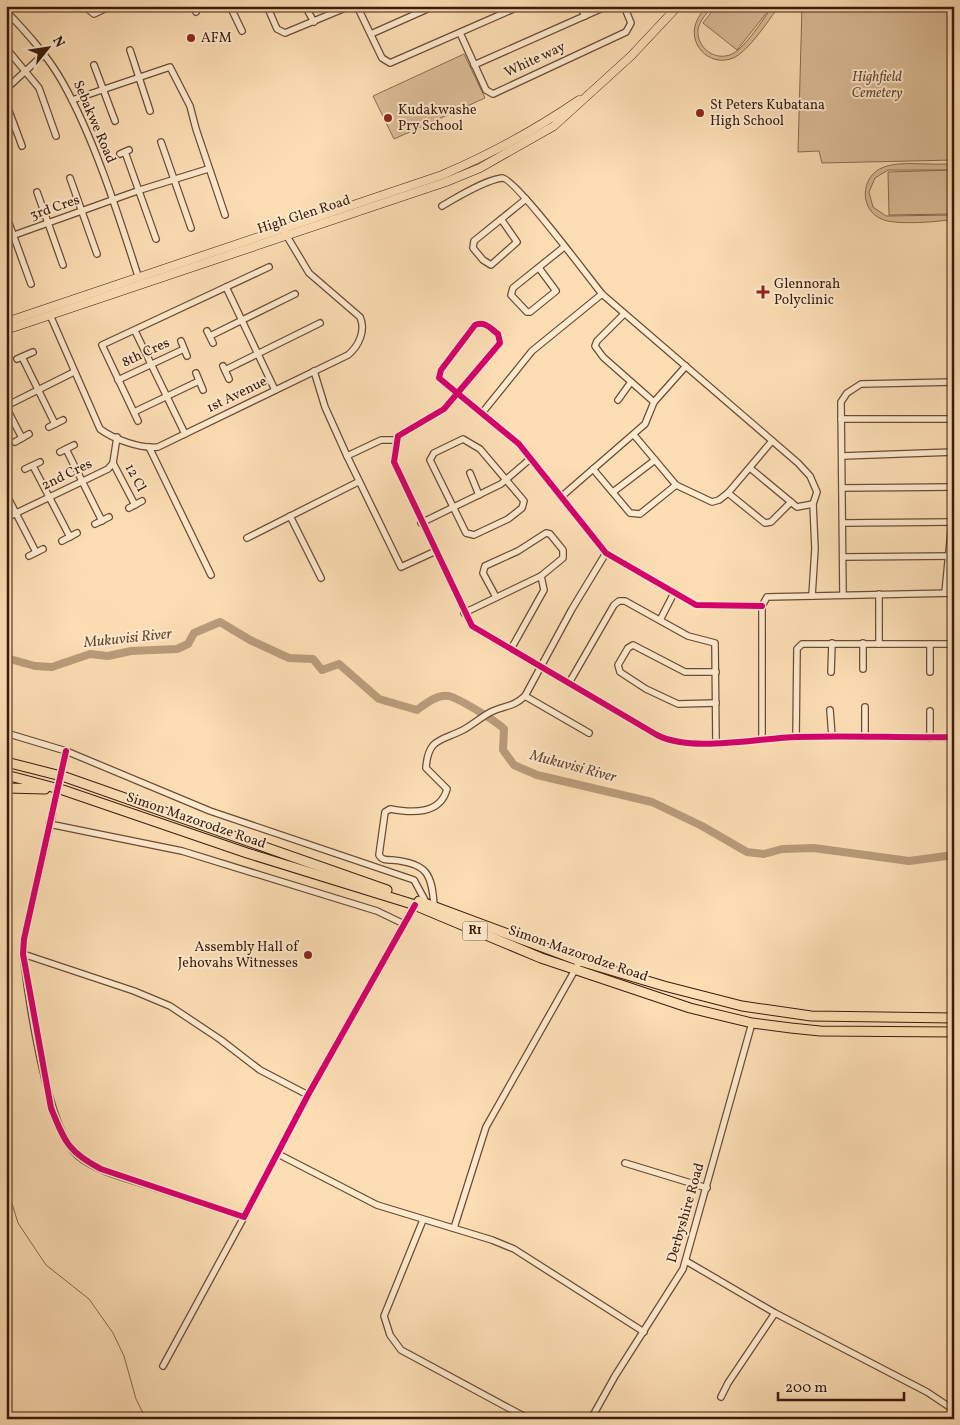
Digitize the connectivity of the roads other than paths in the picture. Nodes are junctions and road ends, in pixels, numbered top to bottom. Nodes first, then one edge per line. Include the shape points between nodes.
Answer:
1 (84, 6) edge
2 (111, 6) edge
3 (230, 6) edge
4 (267, 6) edge
5 (306, 6) edge
6 (350, 6) edge
7 (357, 6) edge
8 (434, 6) edge
9 (520, 6) edge
10 (580, 6) edge
11 (607, 6) edge
12 (624, 6) edge
13 (678, 6) edge
14 (343, 8) edge
15 (6, 11) edge
16 (584, 16) junction
17 (314, 22) junction
18 (242, 31) dead end
19 (460, 33) junction
20 (371, 34) junction
21 (6, 48) edge
22 (130, 50) dead end
23 (44, 54) junction
24 (94, 65) dead end
25 (474, 65) junction
26 (26, 71) junction
27 (138, 78) junction
28 (6, 89) edge
29 (103, 90) junction
30 (72, 100) junction
31 (6, 103) edge
32 (150, 112) dead end
33 (115, 121) dead end
34 (56, 136) dead end
35 (161, 142) dead end
36 (22, 146) dead end
37 (125, 152) dead end
38 (208, 169) junction
39 (70, 178) dead end
40 (174, 180) junction
41 (140, 190) junction
42 (37, 192) dead end
43 (526, 199) junction
44 (112, 201) junction
45 (442, 206) dead end
46 (83, 212) junction
47 (6, 215) edge
48 (225, 215) dead end
49 (501, 219) junction
50 (48, 224) junction
51 (191, 228) dead end
52 (284, 231) junction
53 (14, 236) junction
54 (6, 238) edge
55 (156, 239) dead end
56 (564, 247) junction
57 (98, 254) dead end
58 (63, 265) dead end
59 (269, 267) dead end
60 (539, 268) junction
61 (139, 280) junction
62 (31, 284) dead end
63 (226, 287) junction
64 (295, 294) dead end
65 (602, 294) junction
66 (624, 314) junction
67 (50, 315) junction
68 (242, 320) junction
69 (6, 322) edge
70 (320, 323) dead end
71 (6, 330) edge
72 (135, 330) junction
73 (181, 341) dead end
74 (213, 343) dead end
75 (184, 349) junction
76 (33, 352) dead end
77 (258, 354) junction
78 (187, 356) dead end
79 (151, 364) junction
80 (686, 366) junction
81 (314, 371) junction
82 (74, 372) junction
83 (196, 373) dead end
84 (229, 378) dead end
85 (118, 380) junction
86 (199, 381) junction
87 (631, 382) junction
88 (954, 382) edge
89 (39, 390) junction
90 (204, 390) dead end
91 (275, 390) junction
92 (457, 395) junction
93 (168, 397) junction
94 (618, 400) dead end
95 (654, 402) junction
96 (6, 407) edge
97 (134, 412) junction
98 (482, 414) junction
99 (841, 419) junction
100 (954, 419) edge
101 (63, 420) dead end
102 (138, 421) dead end
103 (29, 434) dead end
104 (185, 434) junction
105 (634, 435) junction
106 (117, 437) junction
107 (22, 438) junction
108 (396, 440) junction
109 (772, 441) junction
110 (15, 442) dead end
111 (74, 445) dead end
112 (149, 447) junction
113 (954, 452) edge
114 (347, 456) junction
115 (842, 456) junction
116 (530, 459) junction
117 (655, 460) junction
118 (40, 462) dead end
119 (113, 463) junction
120 (33, 466) junction
121 (750, 468) junction
122 (26, 469) dead end
123 (593, 469) junction
124 (470, 472) dead end
125 (505, 480) junction
126 (82, 481) junction
127 (358, 482) junction
128 (676, 485) junction
129 (954, 487) edge
130 (843, 488) junction
131 (613, 492) junction
132 (728, 493) junction
133 (6, 494) edge
134 (479, 495) junction
135 (561, 497) junction
136 (49, 498) junction
137 (954, 500) edge
138 (142, 502) dead end
139 (791, 502) junction
140 (813, 504) junction
141 (453, 509) junction
142 (16, 514) junction
143 (290, 516) junction
144 (109, 517) dead end
145 (6, 518) edge
146 (102, 521) junction
147 (952, 522) edge
148 (421, 523) junction
149 (843, 523) junction
150 (95, 524) dead end
151 (77, 533) dead end
152 (70, 537) junction
153 (247, 538) dead end
154 (62, 541) dead end
155 (43, 549) dead end
156 (436, 551) junction
157 (36, 552) junction
158 (606, 554) junction
159 (951, 555) edge
160 (29, 556) dead end
161 (844, 556) junction
162 (211, 575) dead end
163 (541, 576) junction
164 (321, 578) dead end
165 (674, 593) junction
166 (945, 593) junction
167 (954, 593) edge
168 (879, 594) junction
169 (843, 595) junction
170 (812, 596) junction
171 (496, 597) junction
172 (762, 606) junction
173 (464, 612) junction
174 (660, 620) junction
175 (832, 643) junction
176 (863, 643) junction
177 (879, 644) junction
178 (930, 644) junction
179 (954, 644) edge
180 (511, 649) junction
181 (539, 667) junction
182 (863, 669) dead end
183 (716, 672) junction
184 (831, 672) dead end
185 (930, 672) dead end
186 (569, 683) junction
187 (525, 696) junction
188 (716, 703) junction
189 (865, 707) dead end
190 (830, 710) dead end
191 (930, 711) dead end
192 (6, 733) edge
193 (589, 733) dead end
194 (796, 736) junction
195 (832, 736) junction
196 (865, 737) junction
197 (954, 737) edge
198 (930, 738) junction
199 (762, 739) junction
200 (716, 742) junction
201 (66, 751) junction
202 (6, 762) edge
203 (64, 765) tunnel mouth
204 (6, 776) edge
205 (6, 788) edge
206 (63, 790) junction
207 (53, 811) tunnel mouth
208 (49, 824) junction
209 (416, 905) junction
210 (430, 905) junction
211 (404, 924) junction
212 (23, 954) junction
213 (580, 961) junction
214 (574, 969) junction
215 (954, 1018) edge
216 (752, 1023) junction
217 (954, 1032) edge
218 (308, 1094) junction
219 (278, 1154) junction
220 (625, 1163) dead end
221 (707, 1188) junction
222 (244, 1217) junction
223 (423, 1220) junction
224 (454, 1228) junction
225 (686, 1261) junction
226 (775, 1313) junction
227 (644, 1332) junction
228 (163, 1366) dead end
229 (721, 1397) dead end
230 (954, 1410) edge
231 (529, 1419) edge
232 (591, 1419) edge

1 - 2 street via 94,14
3 - 18 street
4 - 17 street via 277,29 285,33
5 - 17 street
6 - 14 street
7 - 20 street
8 - 20 street
9 - 19 street
10 - 16 street
11 - 16 street
12 - 25 street, White way via 631,22 626,32 493,94 486,90
13 - 52 main road, High Glen Road via 593,91 533,131 434,178
14 - 17 street
15 - 23 street, Sebakwe Road
16 - 25 street
19 - 20 street via 390,63 382,58
19 - 25 street, White way
21 - 26 street
22 - 27 street
23 - 26 street
23 - 30 street, Sebakwe Road
24 - 29 street
26 - 28 street
26 - 34 street via 38,88
27 - 29 street
27 - 32 street
27 - 38 street via 170,67 190,106
29 - 30 street
29 - 33 street
30 - 44 street, Sebakwe Road
31 - 36 street
35 - 40 street
37 - 41 street
38 - 40 street, 3rd Cres
38 - 48 street
39 - 46 street
40 - 41 street, 3rd Cres
40 - 51 street
41 - 44 street, 3rd Cres
41 - 55 street
42 - 50 street
43 - 45 street via 503,178
43 - 49 street
43 - 56 street
44 - 46 street, 3rd Cres
44 - 61 street, Sebakwe Road
46 - 50 street, 3rd Cres
46 - 57 street
47 - 53 street
49 - 49 street via 473,245 491,266 517,242
50 - 53 street, 3rd Cres
50 - 58 street
52 - 61 main road, High Glen Road
52 - 81 street, 1st Avenue via 309,273 358,314 362,321 362,333 354,350
53 - 54 street, 3rd Cres
53 - 62 street
56 - 60 street
56 - 65 street
59 - 63 street
60 - 60 street via 512,291 511,295 527,312 556,291
61 - 67 main road, High Glen Road
61 - 69 main road, High Glen Road
63 - 68 street
63 - 72 street
64 - 68 street
65 - 66 street
65 - 98 street via 532,351
66 - 80 street
66 - 87 street via 595,346
67 - 71 main road, High Glen Road
67 - 82 street
68 - 74 street via 208,334
68 - 77 street
70 - 77 street
72 - 79 street
72 - 85 street via 102,346
73 - 75 street
75 - 78 street
75 - 79 street, 8th Cres
76 - 89 street via 20,358
77 - 84 street via 224,368
77 - 91 street
79 - 85 street, 8th Cres
79 - 93 street
80 - 95 street
80 - 109 street
81 - 91 street, 1st Avenue
81 - 114 street via 325,407
82 - 89 street
82 - 106 street via 100,429
83 - 86 street
85 - 97 street
86 - 90 street
86 - 93 street
87 - 94 street
87 - 95 street
88 - 99 street via 861,384 847,393 841,402
89 - 96 street
89 - 101 street via 52,425
91 - 104 street, 1st Avenue
92 - 92 street via 500,344 498,334 486,324 475,325 438,376
92 - 98 street
92 - 108 street via 444,409
93 - 97 street
93 - 104 street
95 - 105 street via 649,418
96 - 107 street
97 - 102 street
98 - 116 street via 514,439
99 - 100 street
99 - 115 street
103 - 107 street
104 - 112 street, 1st Avenue via 158,447
105 - 117 street
105 - 123 street
106 - 112 street
106 - 119 street, 2nd Cres
107 - 110 street
108 - 114 street via 381,440
108 - 148 street via 394,462
109 - 121 street
109 - 140 street via 810,476 817,492
111 - 126 street via 63,450
112 - 162 street
113 - 115 street
114 - 127 street
115 - 130 street
116 - 125 street
116 - 135 street
117 - 128 street
117 - 131 street
118 - 120 street
119 - 126 street, 2nd Cres via 108,469
119 - 138 street, 12 Cl via 132,507
120 - 122 street
120 - 136 street
121 - 132 street
121 - 139 street
123 - 131 street
123 - 135 street
124 - 134 street
125 - 134 street
125 - 141 street via 524,504 508,519 468,535
125 - 141 street via 480,450 466,440 434,453 430,460
126 - 136 street, 2nd Cres
126 - 146 street
127 - 143 street
127 - 156 street via 401,567
128 - 131 street via 635,515
128 - 132 street via 712,502
129 - 130 street
130 - 149 street
132 - 139 street via 765,523 771,522
133 - 142 street
134 - 141 street
135 - 158 street
136 - 142 street, 2nd Cres
136 - 152 street
137 - 147 street
139 - 140 street via 800,508
140 - 170 street
141 - 148 street
142 - 145 street, 2nd Cres
142 - 157 street
143 - 153 street
143 - 164 street
144 - 146 street
146 - 150 street
147 - 149 street
147 - 159 street
148 - 156 street
149 - 161 street
151 - 152 street
152 - 154 street
155 - 157 street
156 - 173 street
157 - 160 street
158 - 165 street
158 - 181 street
159 - 161 street
159 - 166 street
161 - 169 street
163 - 171 street
163 - 171 street via 564,554 548,533 485,566 483,572
163 - 180 street via 544,590
165 - 172 street via 703,607
165 - 174 street
166 - 167 street
166 - 168 street
168 - 169 street
168 - 177 street
169 - 170 street
170 - 172 street via 770,596
171 - 173 street
172 - 199 street
173 - 180 street via 478,631
174 - 183 street via 688,636 714,642
174 - 186 street via 625,601 618,601
175 - 176 street
175 - 184 street
175 - 194 street via 798,647
176 - 177 street
176 - 182 street
177 - 178 street
178 - 179 street
178 - 185 street
180 - 181 street
181 - 186 street
181 - 187 street
183 - 188 street
183 - 188 street via 685,672 633,645 618,665 620,672 670,701 685,705
186 - 200 street via 673,743
187 - 193 street
187 - 210 street via 512,706 494,711 439,739 430,749 426,768 447,789 444,798 430,811 390,809 385,812 379,854 384,860 399,861 426,870 430,876
188 - 200 street
189 - 196 street
190 - 195 street
191 - 198 street
192 - 201 street
194 - 195 street
194 - 199 street
195 - 196 street
196 - 198 street
197 - 198 street
199 - 200 street
201 - 203 street
201 - 210 street via 210,811 414,880
202 - 210 highway, Simon Mazorodze Road / R1 via 65,777
204 - 206 highway, Simon Mazorodze Road / R1
205 - 206 highway
206 - 209 highway, Simon Mazorodze Road / R1 via 247,853
207 - 208 street
208 - 211 street via 182,850 377,911
208 - 212 street
209 - 211 street
209 - 214 highway, Simon Mazorodze Road / R1
210 - 213 highway, Simon Mazorodze Road / R1
211 - 218 street
212 - 218 street via 170,1006 260,1070
212 - 222 street via 52,1108 73,1151 80,1158 115,1175
213 - 214 street
213 - 215 highway, Simon Mazorodze Road / R1 via 694,995 765,1011 811,1016
214 - 216 highway, Simon Mazorodze Road / R1 via 690,1008
214 - 224 street via 486,1127
216 - 217 highway, Simon Mazorodze Road / R1 via 820,1030
216 - 221 street, Derbyshire Road
218 - 219 street
219 - 222 street
219 - 223 street via 377,1205
220 - 221 street
221 - 225 street, Derbyshire Road
222 - 228 street
223 - 224 street
223 - 231 street via 384,1316 390,1335 402,1350
224 - 227 street via 514,1249
225 - 226 street
225 - 227 street, Derbyshire Road
226 - 229 street
226 - 230 street via 927,1392
227 - 232 street, Derbyshire Road

